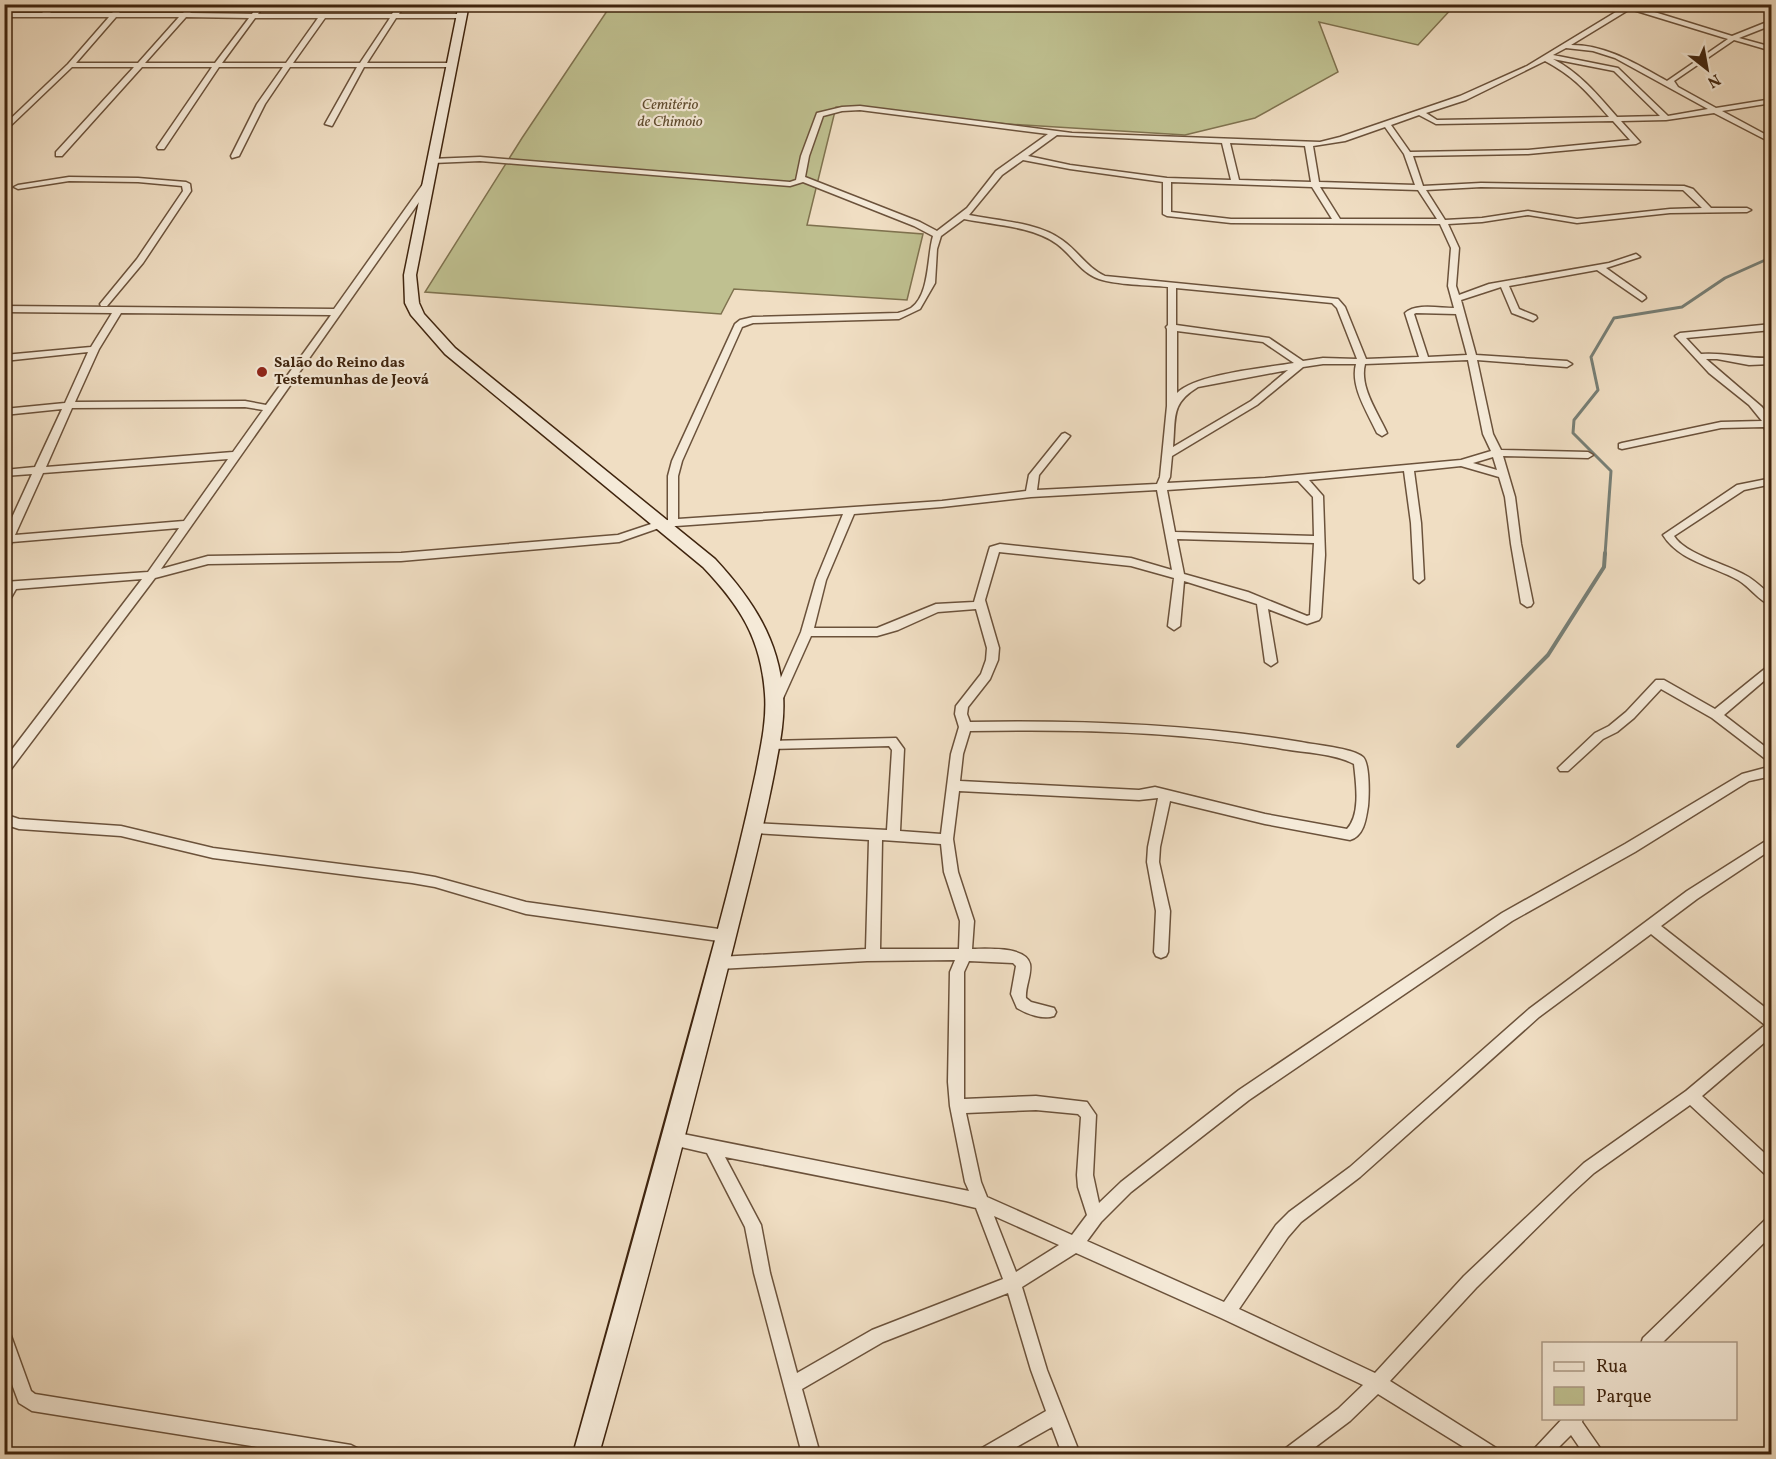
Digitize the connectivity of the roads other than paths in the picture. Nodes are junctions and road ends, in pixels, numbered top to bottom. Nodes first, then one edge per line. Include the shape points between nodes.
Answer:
1 (55, 4) edge
2 (124, 4) edge
3 (195, 4) edge
4 (262, 4) edge
5 (402, 4) edge
6 (1633, 5) edge
7 (463, 10) edge
8 (4, 15) edge
9 (44, 16) junction
10 (114, 16) junction
11 (184, 16) junction
12 (396, 16) junction
13 (252, 17) junction
14 (322, 17) junction
15 (1772, 22) edge
16 (1735, 37) junction
17 (1564, 47) junction
18 (1772, 49) edge
19 (1546, 57) junction
20 (70, 65) junction
21 (141, 65) junction
22 (289, 65) junction
23 (452, 65) junction
24 (216, 66) junction
25 (361, 66) junction
26 (1675, 87) junction
27 (1772, 101) edge
28 (1713, 110) junction
29 (1420, 113) junction
30 (1665, 118) junction
31 (1616, 120) junction
32 (329, 124) dead end
33 (1388, 124) junction
34 (4, 130) edge
35 (1056, 133) junction
36 (1772, 141) edge
37 (1226, 142) junction
38 (1308, 145) junction
39 (161, 147) dead end
40 (59, 154) dead end
41 (1408, 154) junction
42 (235, 156) dead end
43 (1022, 157) junction
44 (433, 160) junction
45 (801, 178) junction
46 (1167, 180) junction
47 (1236, 183) junction
48 (1315, 185) junction
49 (426, 186) junction
50 (1420, 186) junction
51 (18, 188) dead end
52 (1708, 210) junction
53 (1747, 210) dead end
54 (962, 216) junction
55 (1442, 221) junction
56 (1338, 222) junction
57 (937, 236) junction
58 (1636, 257) dead end
59 (1598, 267) junction
60 (1504, 285) junction
61 (1172, 286) junction
62 (1642, 298) dead end
63 (1456, 299) junction
64 (4, 303) edge
65 (104, 304) junction
66 (4, 309) edge
67 (118, 310) junction
68 (1460, 311) junction
69 (334, 312) junction
70 (1533, 318) dead end
71 (1170, 327) junction
72 (1772, 327) edge
73 (94, 349) junction
74 (1472, 357) junction
75 (1701, 357) junction
76 (4, 358) edge
77 (1424, 360) junction
78 (1362, 361) junction
79 (1772, 361) edge
80 (1301, 364) junction
81 (1567, 364) dead end
82 (70, 405) junction
83 (1172, 406) junction
84 (269, 408) junction
85 (4, 412) edge
86 (1770, 428) edge
87 (1382, 433) dead end
88 (1065, 436) dead end
89 (1622, 446) dead end
90 (1497, 453) junction
91 (236, 455) junction
92 (1167, 455) junction
93 (1588, 455) dead end
94 (1461, 463) junction
95 (1408, 467) junction
96 (37, 471) junction
97 (4, 473) edge
98 (1502, 475) junction
99 (1300, 477) junction
100 (1772, 481) edge
101 (1161, 485) junction
102 (1031, 494) junction
103 (850, 512) junction
104 (667, 523) junction
105 (186, 524) junction
106 (1170, 535) junction
107 (1319, 540) junction
108 (6, 542) edge
109 (151, 574) junction
110 (1179, 578) junction
111 (1419, 579) dead end
112 (9, 585) edge
113 (4, 600) edge
114 (1772, 602) edge
115 (1527, 603) dead end
116 (1262, 604) junction
117 (980, 605) junction
118 (1174, 626) dead end
119 (807, 632) junction
120 (1271, 662) dead end
121 (1772, 667) edge
122 (776, 702) junction
123 (1716, 715) junction
124 (965, 726) junction
125 (771, 744) junction
126 (1772, 759) edge
127 (1564, 768) dead end
128 (4, 770) edge
129 (1772, 771) edge
130 (953, 786) junction
131 (1165, 795) junction
132 (4, 819) edge
133 (754, 828) junction
134 (876, 834) junction
135 (893, 835) junction
136 (947, 838) junction
137 (1772, 842) edge
138 (1651, 926) junction
139 (726, 936) junction
140 (1161, 952) dead end
141 (873, 954) junction
142 (965, 954) junction
143 (719, 963) junction
144 (1048, 1012) dead end
145 (1772, 1022) edge
146 (1772, 1027) edge
147 (1691, 1096) junction
148 (957, 1106) junction
149 (673, 1139) junction
150 (712, 1147) junction
151 (1772, 1171) edge
152 (981, 1202) junction
153 (1095, 1217) junction
154 (1772, 1224) edge
155 (1075, 1244) junction
156 (1013, 1283) junction
157 (1227, 1312) junction
158 (4, 1339) edge
159 (1652, 1342) edge
160 (1377, 1383) junction
161 (793, 1385) junction
162 (1055, 1416) junction
163 (1574, 1420) edge
164 (351, 1455) edge
165 (586, 1455) edge
166 (811, 1455) edge
167 (988, 1455) edge
168 (1071, 1455) edge
169 (1292, 1455) edge
170 (1490, 1455) edge
171 (1541, 1455) edge
172 (1594, 1455) edge

1 - 9 street
2 - 10 street
3 - 11 street
4 - 13 street
5 - 12 street
6 - 16 street via 1670,20
6 - 17 street
7 - 12 street
7 - 23 street
8 - 9 street
9 - 10 street
10 - 11 street
10 - 20 street
11 - 13 street
11 - 21 street
12 - 14 street
12 - 25 street
13 - 14 street
13 - 24 street
14 - 22 street
15 - 16 street
16 - 18 street
16 - 26 street via 1672,79
17 - 19 street
17 - 26 street via 1600,50
19 - 29 street via 1463,98
19 - 30 street via 1616,69
19 - 31 street via 1568,69
20 - 21 street
20 - 34 street
21 - 24 street
21 - 40 street
22 - 24 street
22 - 25 street
22 - 42 street via 261,104
23 - 25 street
23 - 44 street
24 - 39 street
25 - 32 street
26 - 28 street
27 - 28 street
28 - 30 street
28 - 36 street
29 - 31 street via 1436,122
29 - 33 street
30 - 31 street
31 - 41 street via 1636,142 1540,152
33 - 38 street
33 - 41 street
35 - 37 street
35 - 43 street
35 - 45 street via 870,108 842,109 820,115
37 - 38 street
37 - 47 street
38 - 48 street
41 - 50 street
43 - 46 street
43 - 54 street via 999,173
44 - 45 street via 480,159 790,184
44 - 49 street
45 - 57 street via 917,224
46 - 47 street
46 - 56 street via 1165,213 1169,215 1225,221
47 - 48 street
48 - 50 street
48 - 56 street
49 - 69 street
49 - 104 street via 410,275 412,303 418,315 450,351
50 - 52 street via 1684,188
50 - 55 street
51 - 65 street via 69,179 186,184 187,191 145,253
52 - 53 street
52 - 55 street via 1591,220 1528,213
54 - 57 street
54 - 61 street via 1054,239 1096,276
55 - 56 street
55 - 63 street via 1455,248 1451,279
57 - 104 street via 931,283 910,314 753,320 738,326 677,461
58 - 59 street
59 - 60 street
59 - 62 street
60 - 63 street
60 - 70 street via 1515,311
61 - 71 street
61 - 78 street via 1335,301 1341,307
63 - 68 street
64 - 65 street
65 - 69 street via 321,306
66 - 67 street
67 - 69 street
67 - 73 street
68 - 74 street
68 - 77 street via 1414,309 1409,313
69 - 84 street
71 - 80 street via 1266,340
71 - 83 street
72 - 75 street via 1682,334 1682,339
73 - 76 street
73 - 82 street
74 - 77 street
74 - 81 street
74 - 90 street via 1488,435
75 - 79 street
75 - 86 street via 1719,377 1744,394
77 - 78 street
78 - 80 street
78 - 87 street via 1361,387
80 - 83 street via 1196,385 1182,393
80 - 92 street via 1254,403
82 - 84 street via 244,404
82 - 85 street
82 - 96 street
83 - 92 street
84 - 91 street
86 - 89 street via 1721,425
88 - 102 street via 1034,475
90 - 93 street
90 - 94 street
90 - 98 street
91 - 96 street
91 - 105 street
92 - 101 street via 1166,477
94 - 95 street
94 - 98 street
95 - 99 street
95 - 111 street
96 - 97 street
96 - 108 street
98 - 115 street via 1510,497
99 - 101 street
99 - 107 street via 1318,496
100 - 114 street via 1741,487 1668,535 1691,554 1743,578
101 - 102 street
101 - 106 street
102 - 103 street
103 - 104 street
103 - 119 street via 821,580
104 - 109 street via 619,538 401,557 208,560
104 - 122 street via 731,585 753,616
105 - 108 street
105 - 109 street
106 - 107 street
106 - 110 street
107 - 116 street via 1316,617 1307,620
109 - 112 street
109 - 128 street
110 - 116 street via 1244,595
110 - 117 street via 1131,562 1000,548 994,550 989,564
110 - 118 street
112 - 113 street
116 - 120 street
117 - 119 street via 936,608 877,632
117 - 124 street via 993,648 992,660 986,676 962,706
119 - 122 street
121 - 123 street
122 - 125 street
123 - 126 street
123 - 127 street via 1660,683 1630,715 1599,736
124 - 130 street
124 - 131 street via 1134,727 1258,739 1358,760 1363,793 1356,828 1350,835
125 - 133 street
125 - 135 street via 892,741 898,749
129 - 153 street via 1746,777 1630,848 1507,916 1244,1095 1126,1187
130 - 131 street
130 - 136 street
131 - 140 street via 1153,862 1163,911
132 - 139 street via 18,824 121,831 225,855 412,878 538,910
133 - 134 street
133 - 139 street
134 - 135 street
134 - 141 street
135 - 136 street
136 - 142 street via 951,872 967,921
137 - 138 street
138 - 145 street
138 - 157 street via 1534,1013 1371,1158 1295,1217
139 - 143 street
141 - 142 street
141 - 143 street
142 - 144 street via 1020,960 1021,1006
142 - 148 street via 957,972 956,989
143 - 149 street
146 - 147 street
147 - 151 street
147 - 160 street via 1589,1168 1566,1189 1470,1282
148 - 152 street
148 - 153 street via 1036,1103 1086,1109 1086,1187
149 - 150 street
149 - 165 street
150 - 152 street
150 - 161 street via 753,1225 762,1274
152 - 155 street
152 - 156 street
153 - 155 street
154 - 159 street
155 - 156 street
155 - 157 street
156 - 161 street via 878,1336
156 - 162 street
157 - 160 street
158 - 164 street via 25,1397 32,1402
160 - 169 street via 1344,1415
160 - 170 street
161 - 166 street
162 - 167 street
162 - 168 street
163 - 171 street
163 - 172 street

